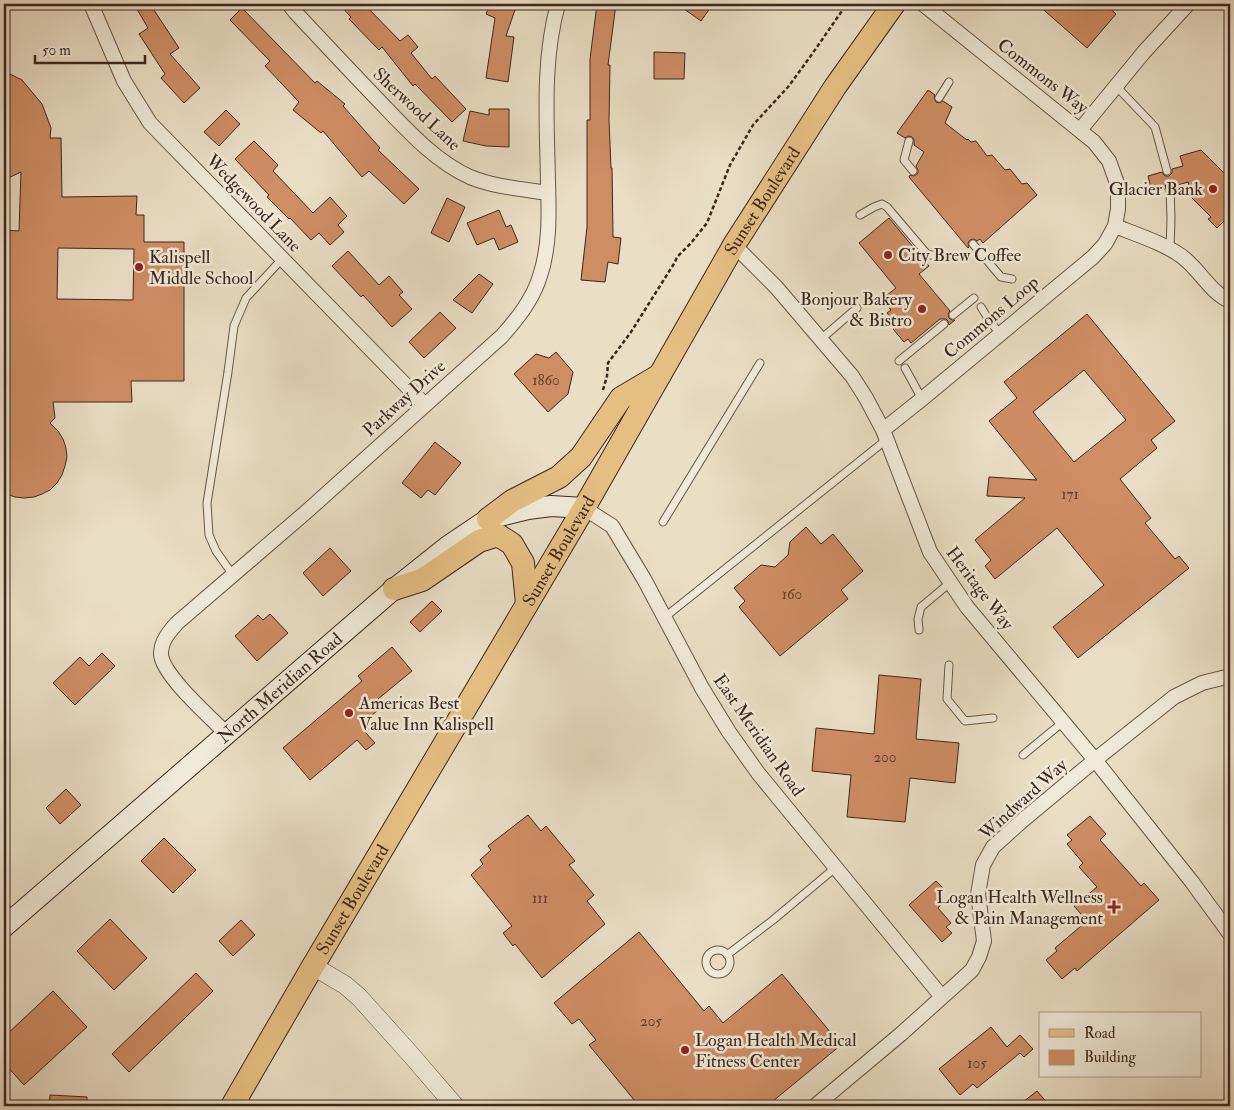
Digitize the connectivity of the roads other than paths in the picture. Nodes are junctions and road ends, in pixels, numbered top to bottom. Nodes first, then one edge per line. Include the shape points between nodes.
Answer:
1 (91, 4) edge
2 (289, 4) edge
3 (558, 4) edge
4 (894, 4) edge
5 (923, 4) edge
6 (1188, 4) edge
7 (949, 82) dead end
8 (1116, 86) junction
9 (939, 98) dead end
10 (1080, 130) junction
11 (909, 141) dead end
12 (913, 171) dead end
13 (1167, 171) dead end
14 (1170, 188) dead end
15 (548, 194) junction
16 (860, 215) dead end
17 (1115, 226) junction
18 (973, 244) dead end
19 (734, 245) junction
20 (1170, 249) junction
21 (940, 257) dead end
22 (282, 259) junction
23 (1012, 279) dead end
24 (974, 298) dead end
25 (1230, 301) edge
26 (981, 307) dead end
27 (857, 308) dead end
28 (953, 315) dead end
29 (944, 324) dead end
30 (1000, 334) junction
31 (821, 339) junction
32 (899, 361) dead end
33 (760, 363) dead end
34 (905, 368) dead end
35 (660, 374) junction
36 (922, 399) junction
37 (425, 405) junction
38 (884, 435) junction
39 (584, 508) junction
40 (488, 519) junction
41 (663, 522) dead end
42 (233, 575) junction
43 (951, 582) junction
44 (394, 589) junction
45 (527, 604) junction
46 (665, 617) junction
47 (919, 630) dead end
48 (949, 665) dead end
49 (1230, 676) edge
50 (993, 718) dead end
51 (1063, 722) junction
52 (227, 734) junction
53 (1023, 755) dead end
54 (1095, 760) junction
55 (835, 868) junction
56 (4, 927) edge
57 (1230, 934) edge
58 (727, 954) dead end
59 (313, 966) junction
60 (942, 997) junction
61 (241, 1103) edge
62 (455, 1106) edge
63 (816, 1106) edge

1 - 22 street, Wedgewood Lane via 124,81 150,123
2 - 15 street, Sherwood Lane via 399,122 444,162 483,181
3 - 15 street, Parkway Drive via 547,86
4 - 19 main road, Sunset Boulevard via 835,87
5 - 10 street, Commons Way
6 - 8 street, Commons Way
7 - 9 lane
8 - 10 street, Commons Way
8 - 13 lane via 1155,127
10 - 17 street, Commons Loop via 1109,161 1118,186
11 - 12 lane via 904,160
14 - 20 lane
15 - 37 street, Parkway Drive via 547,244 534,292 502,336
16 - 21 lane via 882,204 927,254
17 - 20 street
17 - 30 street, Commons Loop via 1093,257
18 - 23 lane via 1001,277
19 - 31 street, Heritage Way
19 - 35 main road, Sunset Boulevard
20 - 25 street via 1184,258 1221,297
22 - 37 street, Wedgewood Lane
22 - 42 lane via 246,298 234,326 207,504 209,535
24 - 28 lane
26 - 30 lane
27 - 31 lane
29 - 32 lane
30 - 36 street, Commons Loop
31 - 38 street, Heritage Way via 852,376
33 - 41 lane
34 - 36 lane
35 - 39 main road, Sunset Boulevard
35 - 40 main road via 621,398 581,457 559,477 512,501
36 - 38 street, Commons Loop
37 - 42 street, Parkway Drive
38 - 43 street, Heritage Way via 930,552
38 - 46 lane
39 - 40 main road, North Meridian Road via 551,506
39 - 45 main road, Sunset Boulevard
39 - 46 street, East Meridian Road via 612,526
40 - 44 main road, North Meridian Road
42 - 52 street, Parkway Drive via 177,624 167,635 161,652 166,669 177,683
43 - 47 lane via 921,607
43 - 51 street, Heritage Way via 967,607
44 - 45 main road via 422,580 479,541 498,535 512,544 523,563
44 - 52 main road, North Meridian Road
45 - 59 main road, Sunset Boulevard
46 - 55 street, East Meridian Road via 729,732 758,774
48 - 50 lane via 947,698 965,721
49 - 54 street, Windward Way via 1202,683 1174,697
51 - 53 lane
51 - 54 street, Heritage Way
52 - 56 main road, North Meridian Road
54 - 57 street, Heritage Way
54 - 60 street, Windward Way via 993,847 983,866 978,894 984,941 979,957 972,970
55 - 58 lane
55 - 60 street, East Meridian Road
59 - 61 main road, Sunset Boulevard
59 - 62 street via 360,997
60 - 63 street, Windward Way

